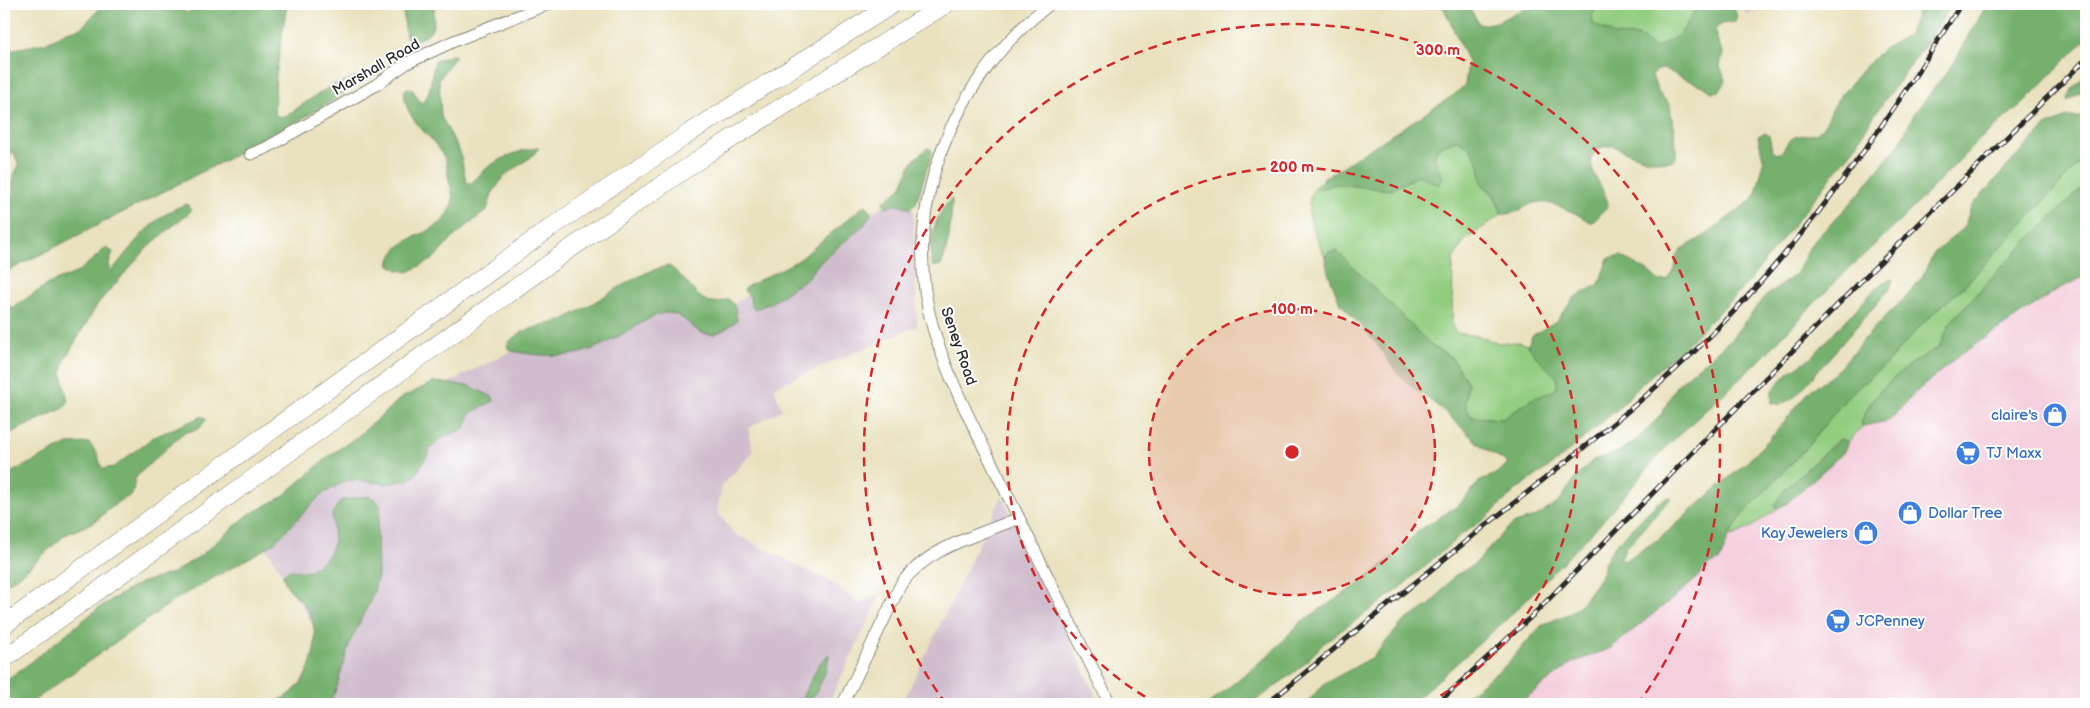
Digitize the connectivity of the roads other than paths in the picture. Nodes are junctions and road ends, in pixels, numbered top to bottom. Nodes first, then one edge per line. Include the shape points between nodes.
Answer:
1 (548, 4) edge
2 (893, 4) edge
3 (946, 4) edge
4 (1050, 4) edge
5 (251, 154) dead end
6 (1019, 518) junction
7 (4, 625) edge
8 (4, 659) edge
9 (843, 704) edge
10 (1110, 704) edge

1 - 5 street, Marshall Road via 407,63 376,85
2 - 7 highway via 691,132 550,228
3 - 8 highway via 707,154 580,242
4 - 6 street, Seney Road via 1016,31 972,85 937,163 930,190 924,242 925,286 937,339 961,398
6 - 9 street via 953,544 912,568 901,584
6 - 10 street, Seney Road

